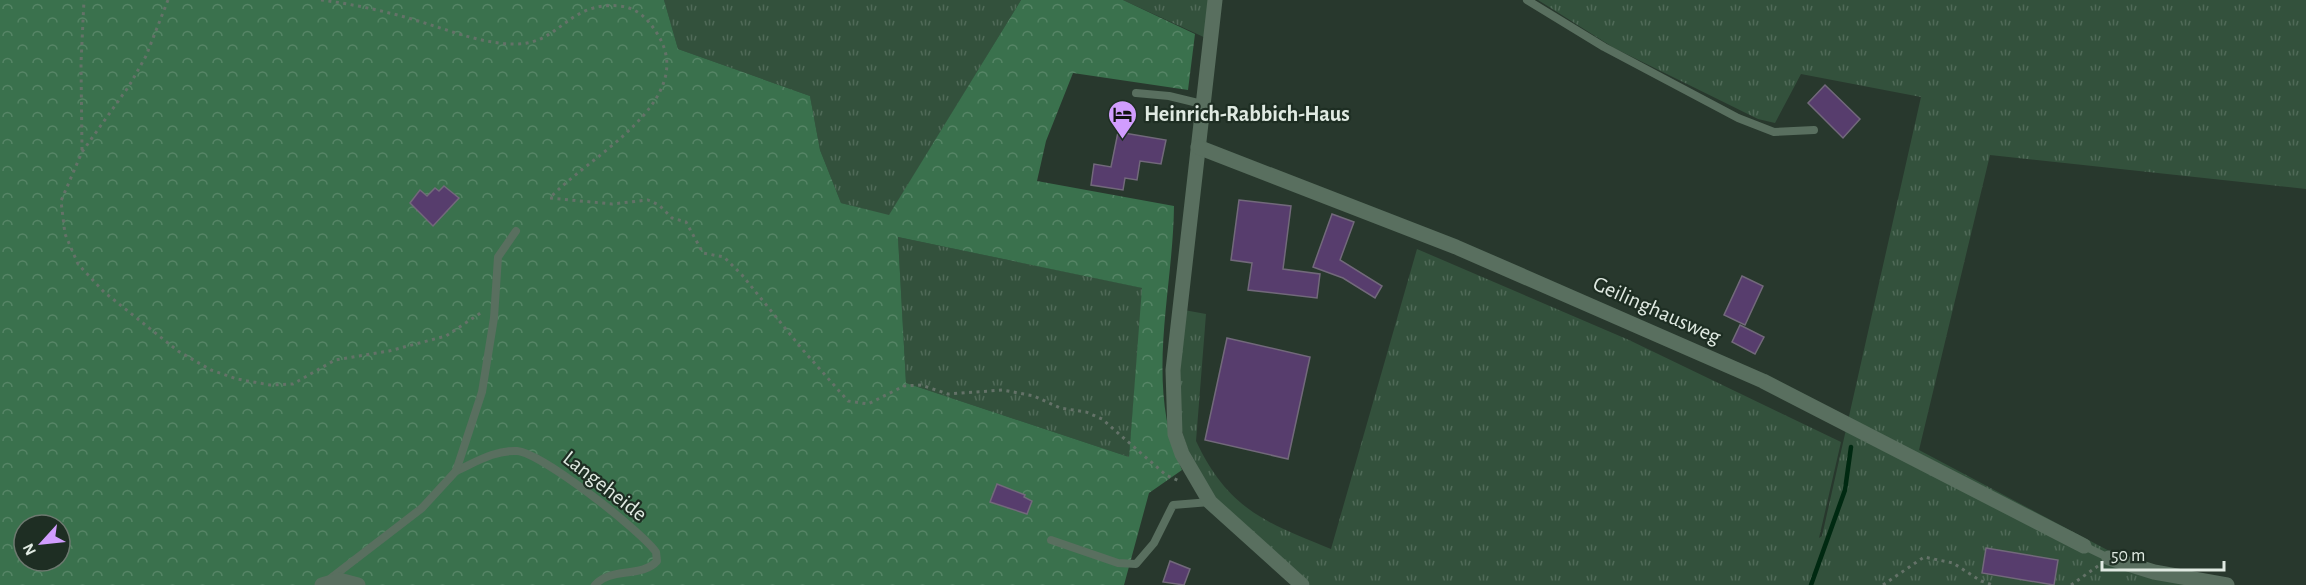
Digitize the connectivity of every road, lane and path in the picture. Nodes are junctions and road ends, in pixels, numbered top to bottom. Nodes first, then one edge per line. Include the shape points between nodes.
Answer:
1 (84, 0) edge
2 (168, 0) edge
3 (321, 0) edge
4 (1215, 0) edge
5 (1527, 0) edge
6 (1136, 93) dead end
7 (1202, 104) junction
8 (1814, 130) dead end
9 (1198, 147) junction
10 (82, 152) junction
11 (516, 231) dead end
12 (483, 305) dead end
13 (456, 471) junction
14 (1205, 496) junction
15 (1051, 540) dead end
16 (2084, 546) joint
17 (2109, 558) junction
18 (322, 585) edge
19 (358, 585) edge
20 (595, 585) edge
21 (1302, 585) edge
22 (1883, 585) edge
23 (1993, 585) edge
24 (2072, 585) edge
25 (2227, 585) edge

1 - 10 path
2 - 10 path via 146,56
3 - 14 path via 411,18 485,42 517,44 534,43 582,11 619,6 637,10 653,26 666,48 666,71 657,99 635,125 564,182 550,198 612,204 648,200 672,218 686,222 703,253 724,257 742,275 848,401 868,404 904,386 921,385 948,394 1003,390 1034,396 1060,408 1102,419 1166,475
4 - 7 street
5 - 8 lane via 1738,118 1774,132
6 - 7 lane
7 - 9 street
9 - 14 street via 1172,404 1182,454
9 - 16 street, Geilinghausweg via 1456,247 1763,381
10 - 12 path via 61,201 64,234 78,264 138,321 211,370 270,385 293,384 335,360 446,336 482,315
11 - 13 lane, Langeheide via 498,257 494,318 482,392
13 - 18 lane, Langeheide via 399,528
13 - 20 lane, Langeheide via 503,452 532,456 600,503 656,552 657,561 650,567 604,578
14 - 15 lane via 1173,505 1154,543 1136,564 1118,563
14 - 21 street
16 - 17 lane
17 - 24 path
17 - 25 street via 2154,572
18 - 19 street via 339,580
22 - 23 path via 1924,557 1953,563

